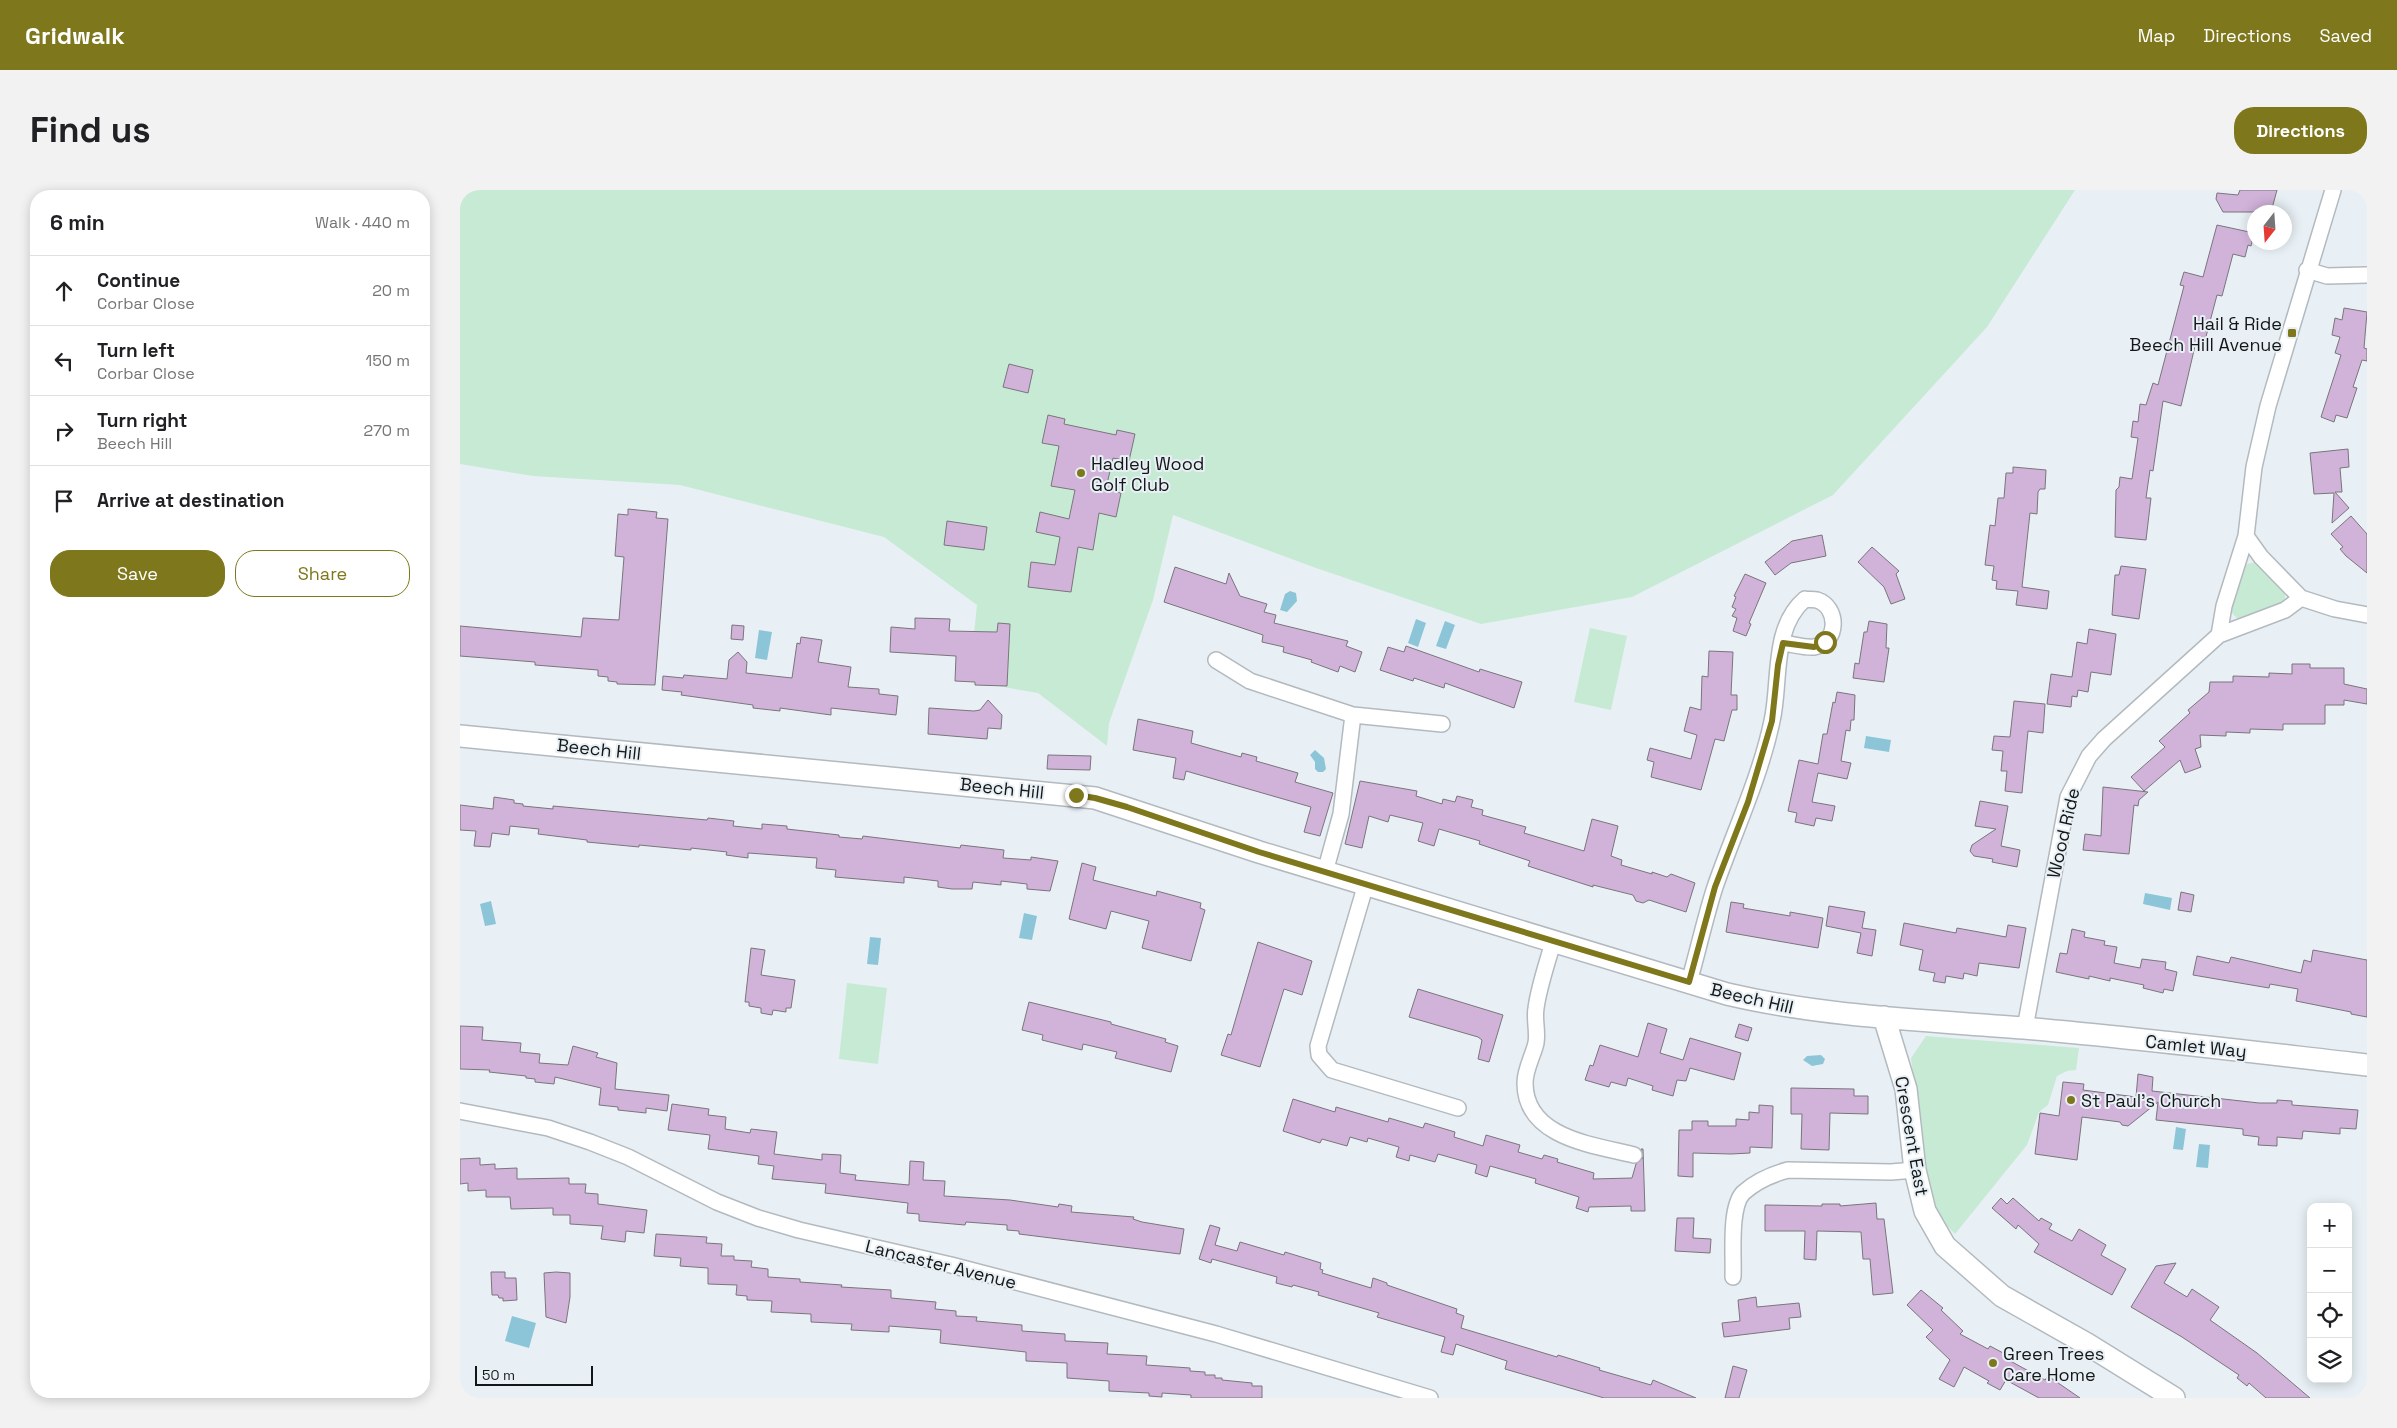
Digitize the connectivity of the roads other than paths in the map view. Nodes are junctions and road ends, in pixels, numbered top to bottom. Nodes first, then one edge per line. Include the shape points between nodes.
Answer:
1 (2333, 190) edge
2 (2307, 270) junction
3 (2367, 275) edge
4 (2246, 536) junction
5 (2301, 598) junction
6 (2367, 615) edge
7 (2219, 635) junction
8 (1783, 643) dead end
9 (1216, 660) dead end
10 (1353, 716) junction
11 (1442, 724) dead end
12 (460, 736) edge
13 (1325, 872) junction
14 (1366, 884) junction
15 (1553, 942) junction
16 (1689, 982) junction
17 (1884, 1018) junction
18 (2025, 1028) junction
19 (2367, 1065) edge
20 (1458, 1108) dead end
21 (460, 1111) edge
22 (1634, 1155) dead end
23 (1915, 1170) junction
24 (1733, 1277) dead end
25 (1430, 1398) edge
26 (2174, 1398) edge

1 - 2 street
2 - 3 street via 2327,276
2 - 4 street via 2264,423 2254,468
4 - 5 street via 2261,557
4 - 7 street via 2224,606
5 - 6 street
5 - 7 street, Wood Ride via 2284,610
7 - 18 street, Wood Ride via 2104,739 2076,778 2066,806
8 - 16 street via 1772,721 1748,802 1715,887
9 - 10 street via 1250,681
10 - 11 street
10 - 13 street via 1341,814
12 - 13 street, Beech Hill via 1095,798
13 - 14 street, Beech Hill
14 - 15 street, Beech Hill
14 - 20 street via 1318,1046 1319,1055 1332,1070
15 - 16 street, Beech Hill
15 - 22 street via 1536,1010 1536,1042 1525,1083 1527,1096 1535,1113 1550,1130 1568,1138
16 - 17 street, Beech Hill via 1772,1004
17 - 18 street, Beech Hill
17 - 23 street, Crescent East via 1906,1088
18 - 19 street, Camlet Way
21 - 25 street, Lancaster Avenue via 548,1128 590,1142 628,1157 717,1202 799,1230 1207,1332
23 - 24 street via 1788,1170 1759,1182 1742,1194 1734,1216
23 - 26 street, Crescent East via 1925,1211 1945,1246 1972,1272 2002,1296

